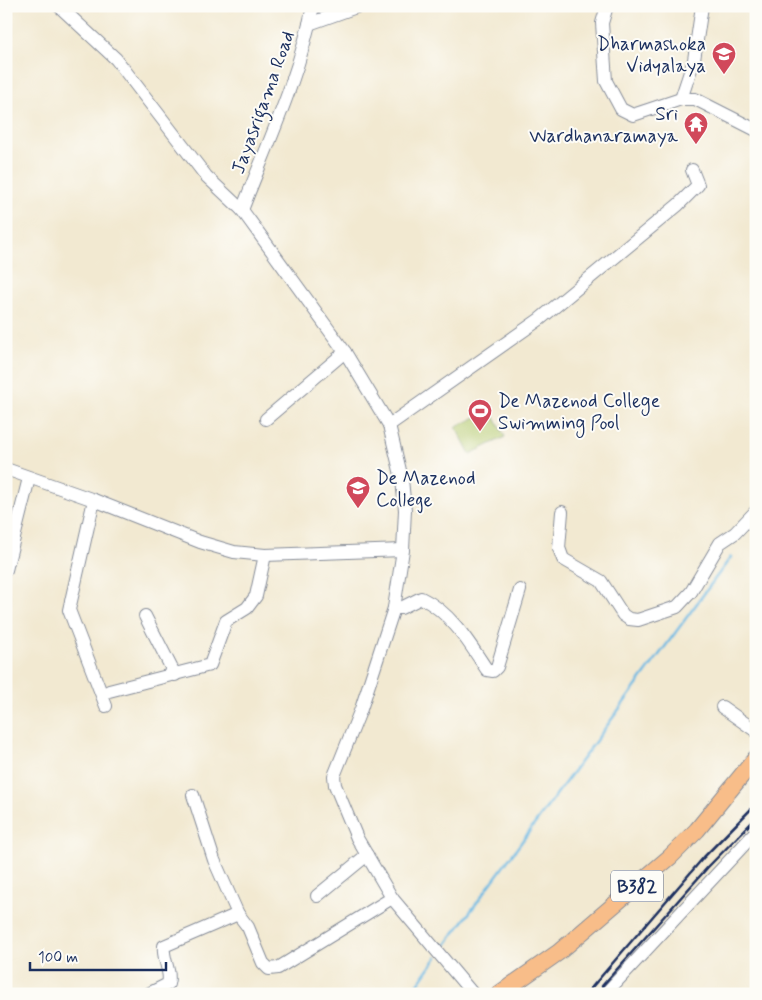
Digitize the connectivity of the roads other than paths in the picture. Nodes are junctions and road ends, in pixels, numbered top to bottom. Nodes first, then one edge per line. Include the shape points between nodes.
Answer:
1 (59, 6) edge
2 (313, 6) edge
3 (359, 6) edge
4 (607, 6) edge
5 (702, 6) edge
6 (310, 24) junction
7 (681, 99) junction
8 (756, 130) edge
9 (692, 170) dead end
10 (242, 210) junction
11 (345, 352) junction
12 (266, 420) dead end
13 (389, 425) junction
14 (6, 469) edge
15 (29, 478) junction
16 (94, 500) junction
17 (756, 511) edge
18 (562, 512) dead end
19 (404, 550) junction
20 (264, 555) junction
21 (6, 570) edge
22 (520, 590) dead end
23 (394, 608) junction
24 (145, 616) dead end
25 (175, 675) junction
26 (109, 691) dead end
27 (106, 706) dead end
28 (722, 707) dead end
29 (756, 731) edge
30 (756, 758) edge
31 (193, 795) dead end
32 (753, 840) edge
33 (367, 856) junction
34 (316, 896) dead end
35 (392, 898) junction
36 (238, 914) junction
37 (148, 994) edge
38 (473, 994) edge
39 (499, 994) edge
40 (606, 994) edge

1 - 10 street via 116,59 206,176
2 - 6 street, Jayasrigama Road
3 - 6 street
4 - 7 street via 602,23 606,81 621,108 633,115
5 - 7 street via 694,60
6 - 10 street, Jayasrigama Road via 292,83
7 - 8 street via 695,99
9 - 13 street via 698,185 678,205 540,319
10 - 11 street
11 - 12 street
11 - 13 street
13 - 19 street via 402,479
14 - 15 street
15 - 16 street
15 - 21 street
16 - 20 street via 200,542 234,552
16 - 27 street via 69,610
17 - 18 street via 720,543 691,592 677,607 638,620 623,615 601,581 562,559 559,548
19 - 20 street
19 - 23 street
20 - 25 street via 256,596 247,608 226,621 210,665
22 - 23 street via 493,672 487,670 464,633 430,602 421,598
23 - 33 street via 361,709 334,776 338,793
24 - 25 street
25 - 26 street
28 - 29 street
30 - 39 main road, B382 via 697,830 670,857 559,952
31 - 36 street via 214,860
32 - 40 street
33 - 34 street
33 - 35 street
35 - 36 street via 278,968 269,969
35 - 38 street
36 - 37 street via 164,946 170,979 168,984

